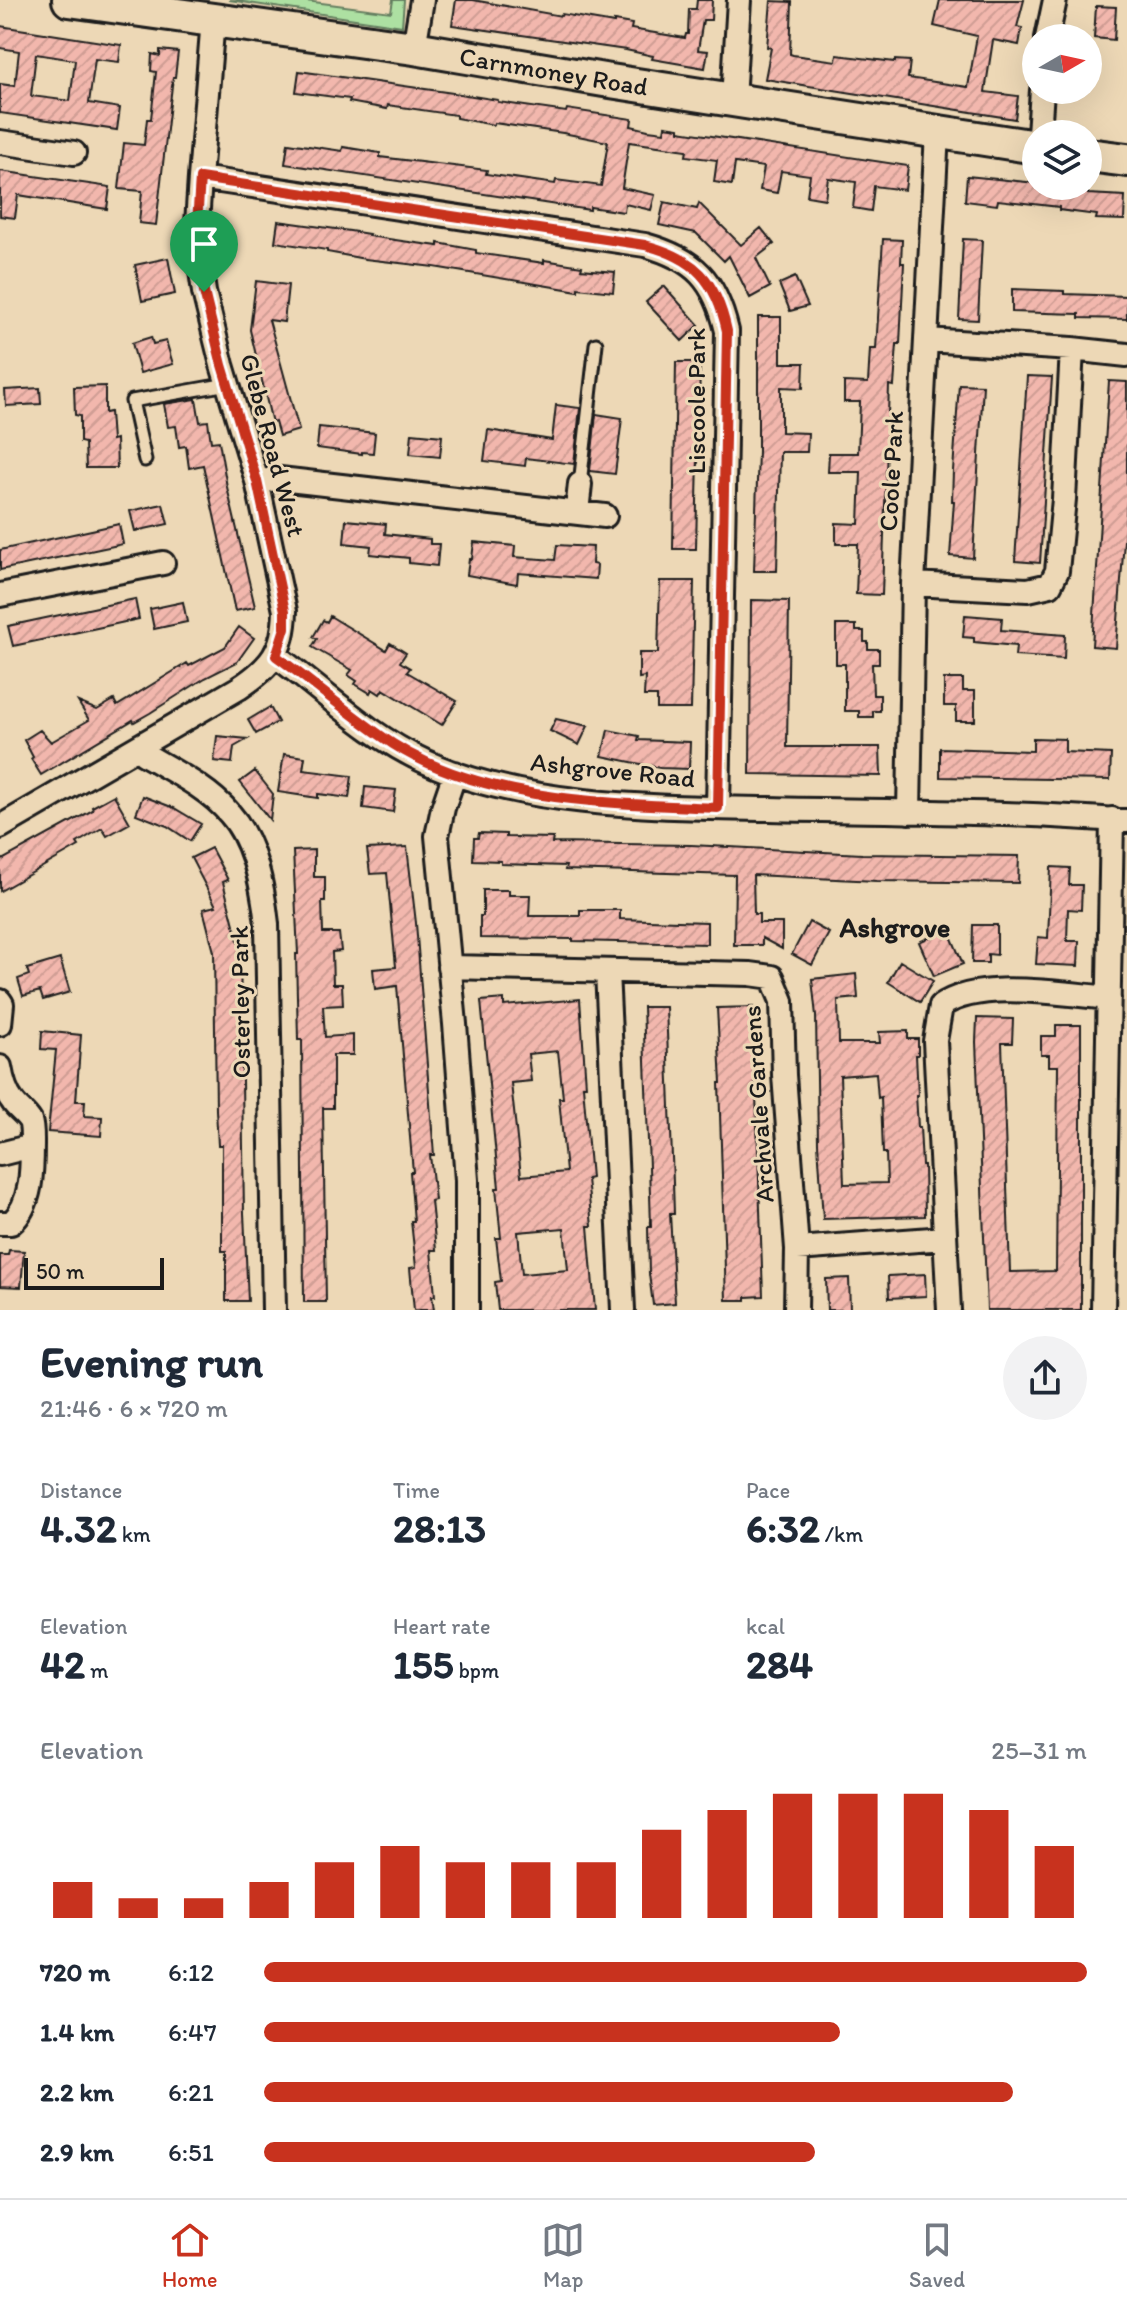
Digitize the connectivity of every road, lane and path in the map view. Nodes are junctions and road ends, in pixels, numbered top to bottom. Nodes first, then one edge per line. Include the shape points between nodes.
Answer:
1 (69, 0) edge
2 (422, 0) edge
3 (739, 0) edge
4 (1055, 0) edge
5 (213, 19) junction
6 (1050, 24) edge
7 (414, 48) junction
8 (733, 100) junction
9 (937, 133) junction
10 (0, 142) edge
11 (1022, 145) edge
12 (74, 153) dead end
13 (1102, 157) edge
14 (1127, 160) edge
15 (200, 178) junction
16 (926, 340) junction
17 (596, 344) dead end
18 (1072, 349) junction
19 (1127, 355) edge
20 (228, 384) junction
21 (145, 460) dead end
22 (257, 481) junction
23 (580, 484) joint
24 (577, 512) junction
25 (605, 516) dead end
26 (163, 563) dead end
27 (913, 584) junction
28 (0, 595) edge
29 (276, 656) junction
30 (138, 748) junction
31 (455, 773) junction
32 (718, 808) junction
33 (909, 812) junction
34 (1119, 820) edge
35 (0, 827) edge
36 (449, 967) junction
37 (607, 971) junction
38 (1109, 998) junction
39 (0, 1001) edge
40 (0, 1024) edge
41 (0, 1067) edge
42 (32, 1146) junction
43 (0, 1154) edge
44 (0, 1223) edge
45 (945, 1238) junction
46 (797, 1249) junction
47 (274, 1310) edge
48 (467, 1310) edge
49 (623, 1310) edge
50 (796, 1310) edge
51 (949, 1310) edge
52 (1103, 1310) edge

1 - 5 street, Carnmoney Road
2 - 7 street
3 - 8 street
4 - 6 street
5 - 7 street, Carnmoney Road
5 - 15 street, Glebe Road West
7 - 8 street, Carnmoney Road
8 - 9 street, Carnmoney Road
9 - 11 street, Carnmoney Road
9 - 16 street, Coole Park
10 - 12 street
13 - 14 street
15 - 20 street, Glebe Road West via 199,257
15 - 32 street, Liscoole Park via 645,245 672,252 710,285 727,331
16 - 18 street
16 - 27 street, Coole Park
17 - 23 lane
18 - 19 street
18 - 27 street via 1063,513 1057,571 1050,585 1028,590
20 - 21 lane via 132,401
20 - 22 street, Glebe Road West
22 - 24 street via 280,479
22 - 29 street, Glebe Road West via 285,611
23 - 24 street
24 - 25 street
26 - 28 street
27 - 33 street, Coole Park
29 - 30 street via 255,678
29 - 31 street, Ashgrove Road via 393,744
30 - 35 street
30 - 47 street, Osterley Park via 232,815 263,895
31 - 32 street, Ashgrove Road via 595,802
31 - 36 street via 437,836
32 - 33 street, Ashgrove Road
33 - 34 street, Ashgrove Road
34 - 38 street
36 - 37 street, Archvale Gardens
36 - 48 street via 467,1180
37 - 46 street, Archvale Gardens via 772,977 782,1001
37 - 49 street
38 - 45 street via 975,992 941,1006 935,1041
38 - 52 street
39 - 40 street
41 - 42 street via 12,1102 31,1123
42 - 43 street
42 - 44 street via 28,1193 19,1216
45 - 46 street
45 - 51 street
46 - 50 street, Archvale Gardens

